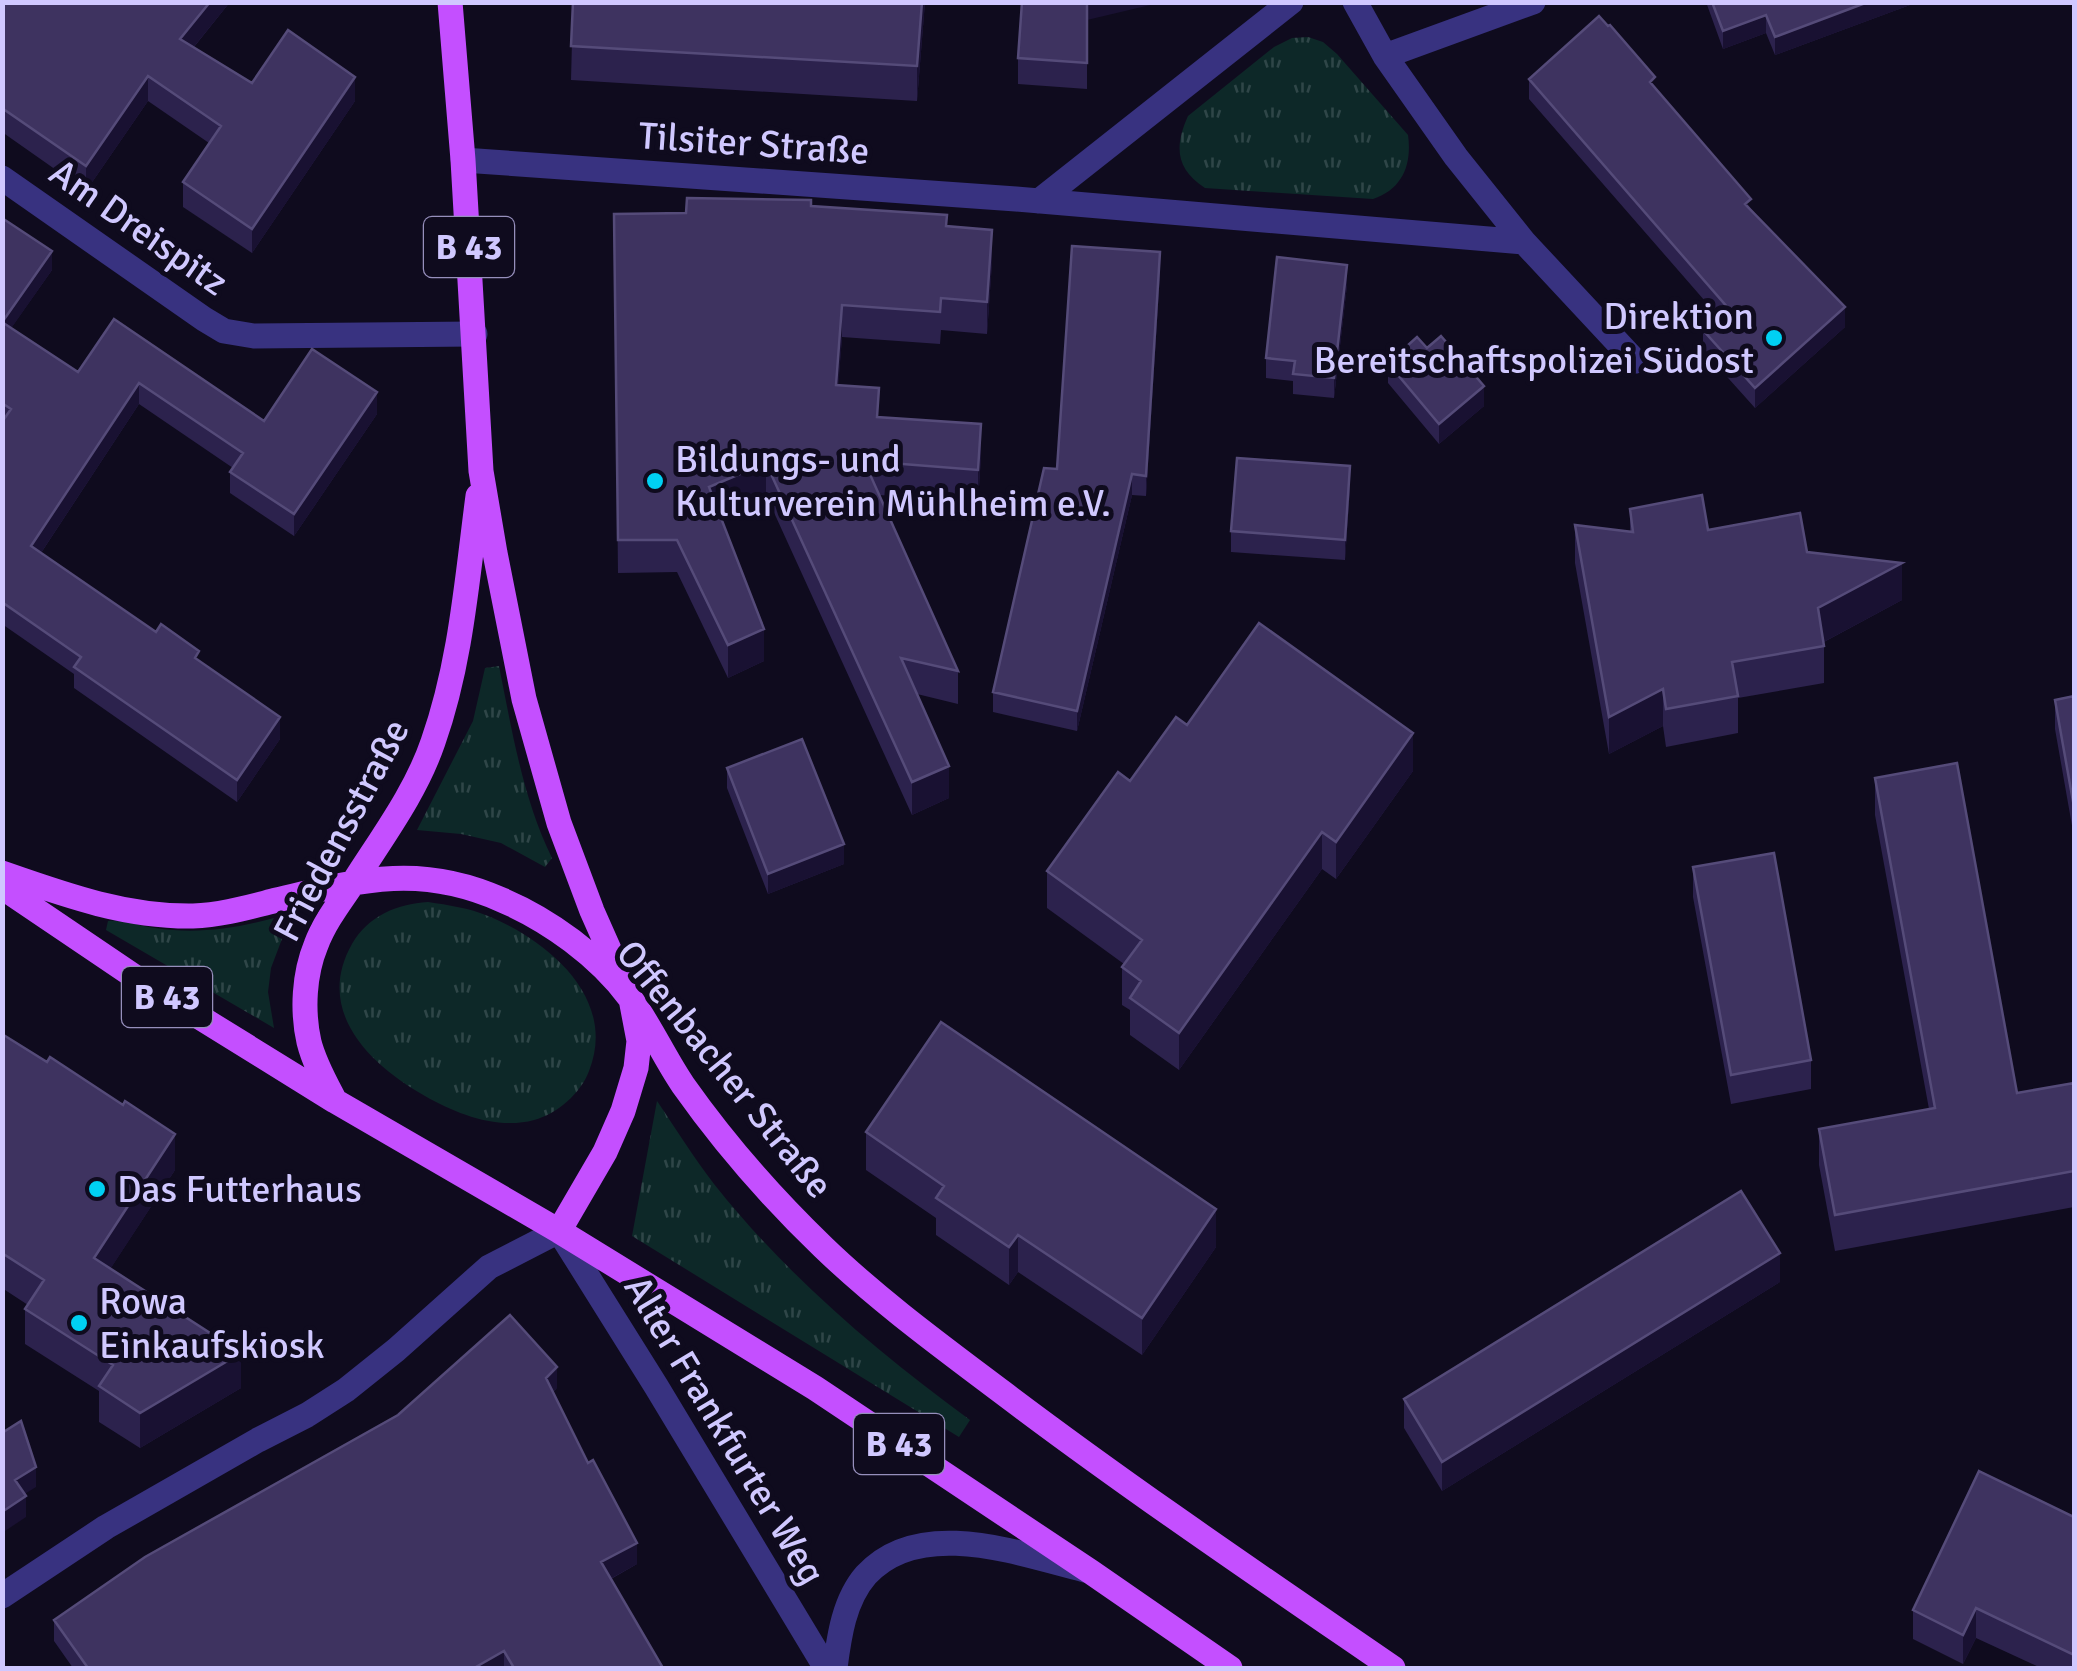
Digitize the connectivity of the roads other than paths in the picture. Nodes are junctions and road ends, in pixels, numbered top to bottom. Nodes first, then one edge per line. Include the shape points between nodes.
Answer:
1 (450, 2) edge
2 (1291, 2) edge
3 (1355, 2) edge
4 (1533, 2) edge
5 (1385, 56) junction
6 (463, 160) junction
7 (2, 178) edge
8 (1039, 201) junction
9 (1524, 242) junction
10 (475, 334) junction
11 (1635, 361) dead end
12 (482, 471) junction
13 (2, 874) edge
14 (354, 881) junction
15 (2, 888) edge
16 (630, 999) junction
17 (335, 1101) junction
18 (559, 1231) junction
19 (1091, 1572) junction
20 (2, 1596) edge
21 (826, 1668) edge
22 (835, 1668) edge
23 (1230, 1668) edge
24 (1393, 1668) edge

1 - 6 main road, Friedensstraße / B 43
2 - 8 street
3 - 5 street
4 - 5 street
5 - 9 street
6 - 8 street, Tilsiter Straße
6 - 10 main road, Friedensstraße / B 43
7 - 10 street, Am Dreispitz via 224,330 254,336
8 - 9 street, Tilsiter Straße
9 - 11 street
10 - 12 main road, Friedensstraße / B 43
12 - 14 main road, Friedensstraße via 458,650 432,746
12 - 16 main road, Friedensstraße via 524,698 559,823
13 - 14 main road, Offenbacher Straße via 122,911 181,916 235,911
14 - 16 main road, Offenbacher Straße via 412,877 500,899 572,942
14 - 17 main road, Friedensstraße via 315,947 304,1009 309,1042
15 - 17 main road, B 43
16 - 18 main road via 639,1041 636,1068 606,1152
16 - 24 main road, Offenbacher Straße / B 43 via 728,1143 823,1248 1095,1462
17 - 18 main road, B 43
18 - 19 main road, B 43 via 815,1388
18 - 20 street via 490,1268 307,1416 106,1527
18 - 21 street, Alter Frankfurter Weg
19 - 22 street via 960,1543 904,1551 864,1577 841,1628
19 - 23 main road, B 43

